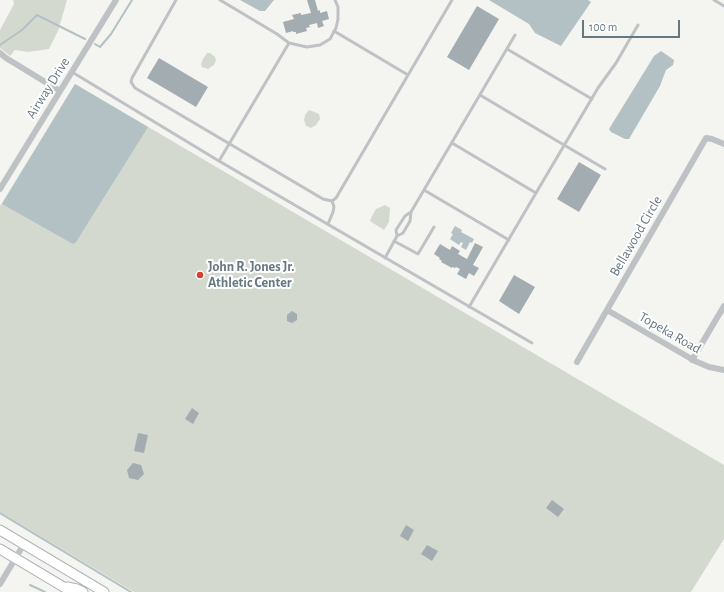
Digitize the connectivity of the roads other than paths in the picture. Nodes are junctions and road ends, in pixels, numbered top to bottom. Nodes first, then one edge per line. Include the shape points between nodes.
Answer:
1 (116, 0) edge
2 (176, 0) edge
3 (220, 0) edge
4 (335, 0) edge
5 (452, 0) edge
6 (714, 0) edge
7 (724, 6) edge
8 (638, 25) dead end
9 (334, 31) junction
10 (515, 35) dead end
11 (289, 43) junction
12 (506, 49) junction
13 (0, 53) edge
14 (72, 72) junction
15 (408, 75) junction
16 (60, 91) junction
17 (480, 95) junction
18 (592, 100) junction
19 (452, 143) junction
20 (229, 144) junction
21 (724, 144) edge
22 (564, 145) junction
23 (219, 161) junction
24 (606, 168) dead end
25 (0, 189) edge
26 (424, 190) junction
27 (536, 193) junction
28 (332, 201) junction
29 (411, 212) junction
30 (328, 224) junction
31 (434, 227) dead end
32 (396, 236) junction
33 (509, 240) junction
34 (394, 241) junction
35 (385, 258) junction
36 (724, 306) edge
37 (469, 307) junction
38 (607, 310) junction
39 (532, 343) dead end
40 (692, 360) junction
41 (577, 362) dead end
42 (724, 370) edge
43 (0, 530) edge
44 (24, 544) junction
45 (0, 549) edge
46 (0, 554) edge
47 (14, 560) junction
48 (0, 584) edge
49 (62, 589) edge
50 (72, 592) edge
51 (83, 592) edge
52 (104, 592) edge

1 - 14 street, Airway Drive
2 - 20 lane via 131,82 138,90
3 - 11 lane
4 - 9 lane via 338,19
5 - 15 lane
6 - 7 lane
8 - 18 lane
9 - 11 lane via 330,39 320,45 307,47
9 - 15 lane
10 - 12 lane
11 - 20 lane
12 - 17 lane
12 - 18 lane
13 - 16 street
14 - 16 street, Airway Drive
14 - 23 lane
15 - 28 lane
16 - 25 street, Airway Drive
17 - 19 lane
17 - 22 lane
18 - 22 lane
19 - 26 lane
19 - 27 lane
20 - 23 lane
20 - 28 lane via 323,199
21 - 38 street, Bellawood Circle via 706,138
22 - 24 lane
22 - 27 lane
23 - 30 lane
26 - 29 lane
26 - 33 lane
27 - 33 lane
28 - 30 lane via 334,207
29 - 32 lane via 404,216 396,230
29 - 32 lane via 410,221 403,233
30 - 35 lane
31 - 34 lane via 418,254
32 - 34 lane
33 - 37 lane
34 - 35 lane
35 - 37 lane
36 - 40 street
37 - 39 lane
38 - 40 street, Topeka Road
38 - 41 street, Bellawood Circle
40 - 42 street, Topeka Road via 709,368
43 - 44 main road
44 - 47 street
44 - 52 main road
45 - 47 main road
46 - 47 main road
47 - 48 street
47 - 49 main road
49 - 50 main road
49 - 51 main road via 77,589

